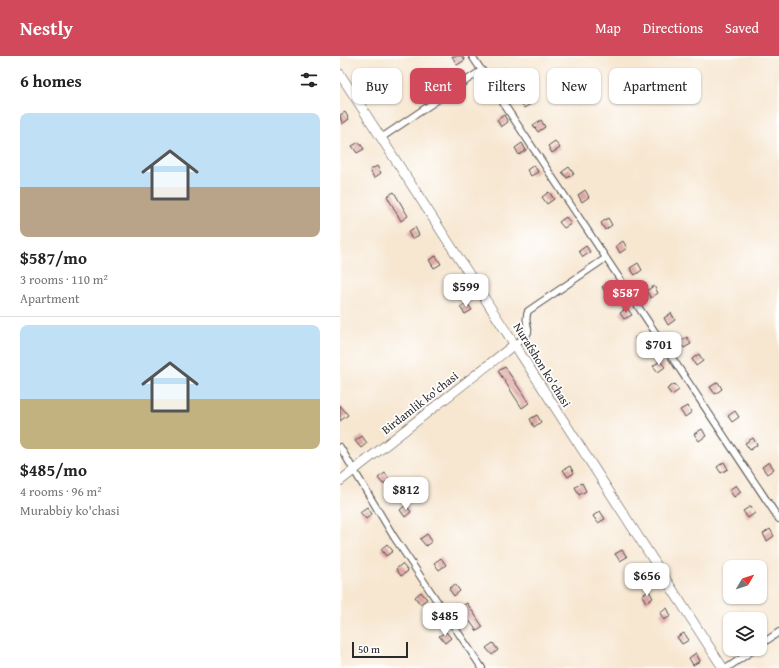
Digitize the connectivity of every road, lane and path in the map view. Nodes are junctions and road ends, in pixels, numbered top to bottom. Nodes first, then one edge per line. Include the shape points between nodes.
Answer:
1 (472, 56) edge
2 (481, 68) edge
3 (340, 74) edge
4 (474, 75) edge
5 (504, 104) edge
6 (381, 138) junction
7 (606, 258) junction
8 (515, 344) junction
9 (340, 447) edge
10 (354, 470) junction
11 (340, 481) edge
12 (779, 519) edge
13 (779, 632) edge
14 (767, 640) edge
15 (744, 656) edge
16 (482, 668) edge
17 (723, 668) edge
18 (727, 668) edge

1 - 2 street
3 - 6 street, Nurafshon ko'chasi
4 - 6 street
5 - 7 street
6 - 8 street, Nurafshon ko'chasi
7 - 8 street via 528,311 526,316 530,330 527,336
7 - 12 street
8 - 10 street, Birdamlik ko'chasi
8 - 17 street, Nurafshon ko'chasi
9 - 10 street
10 - 11 street, Birdamlik ko'chasi
10 - 16 street via 394,537
13 - 14 street
15 - 18 street

